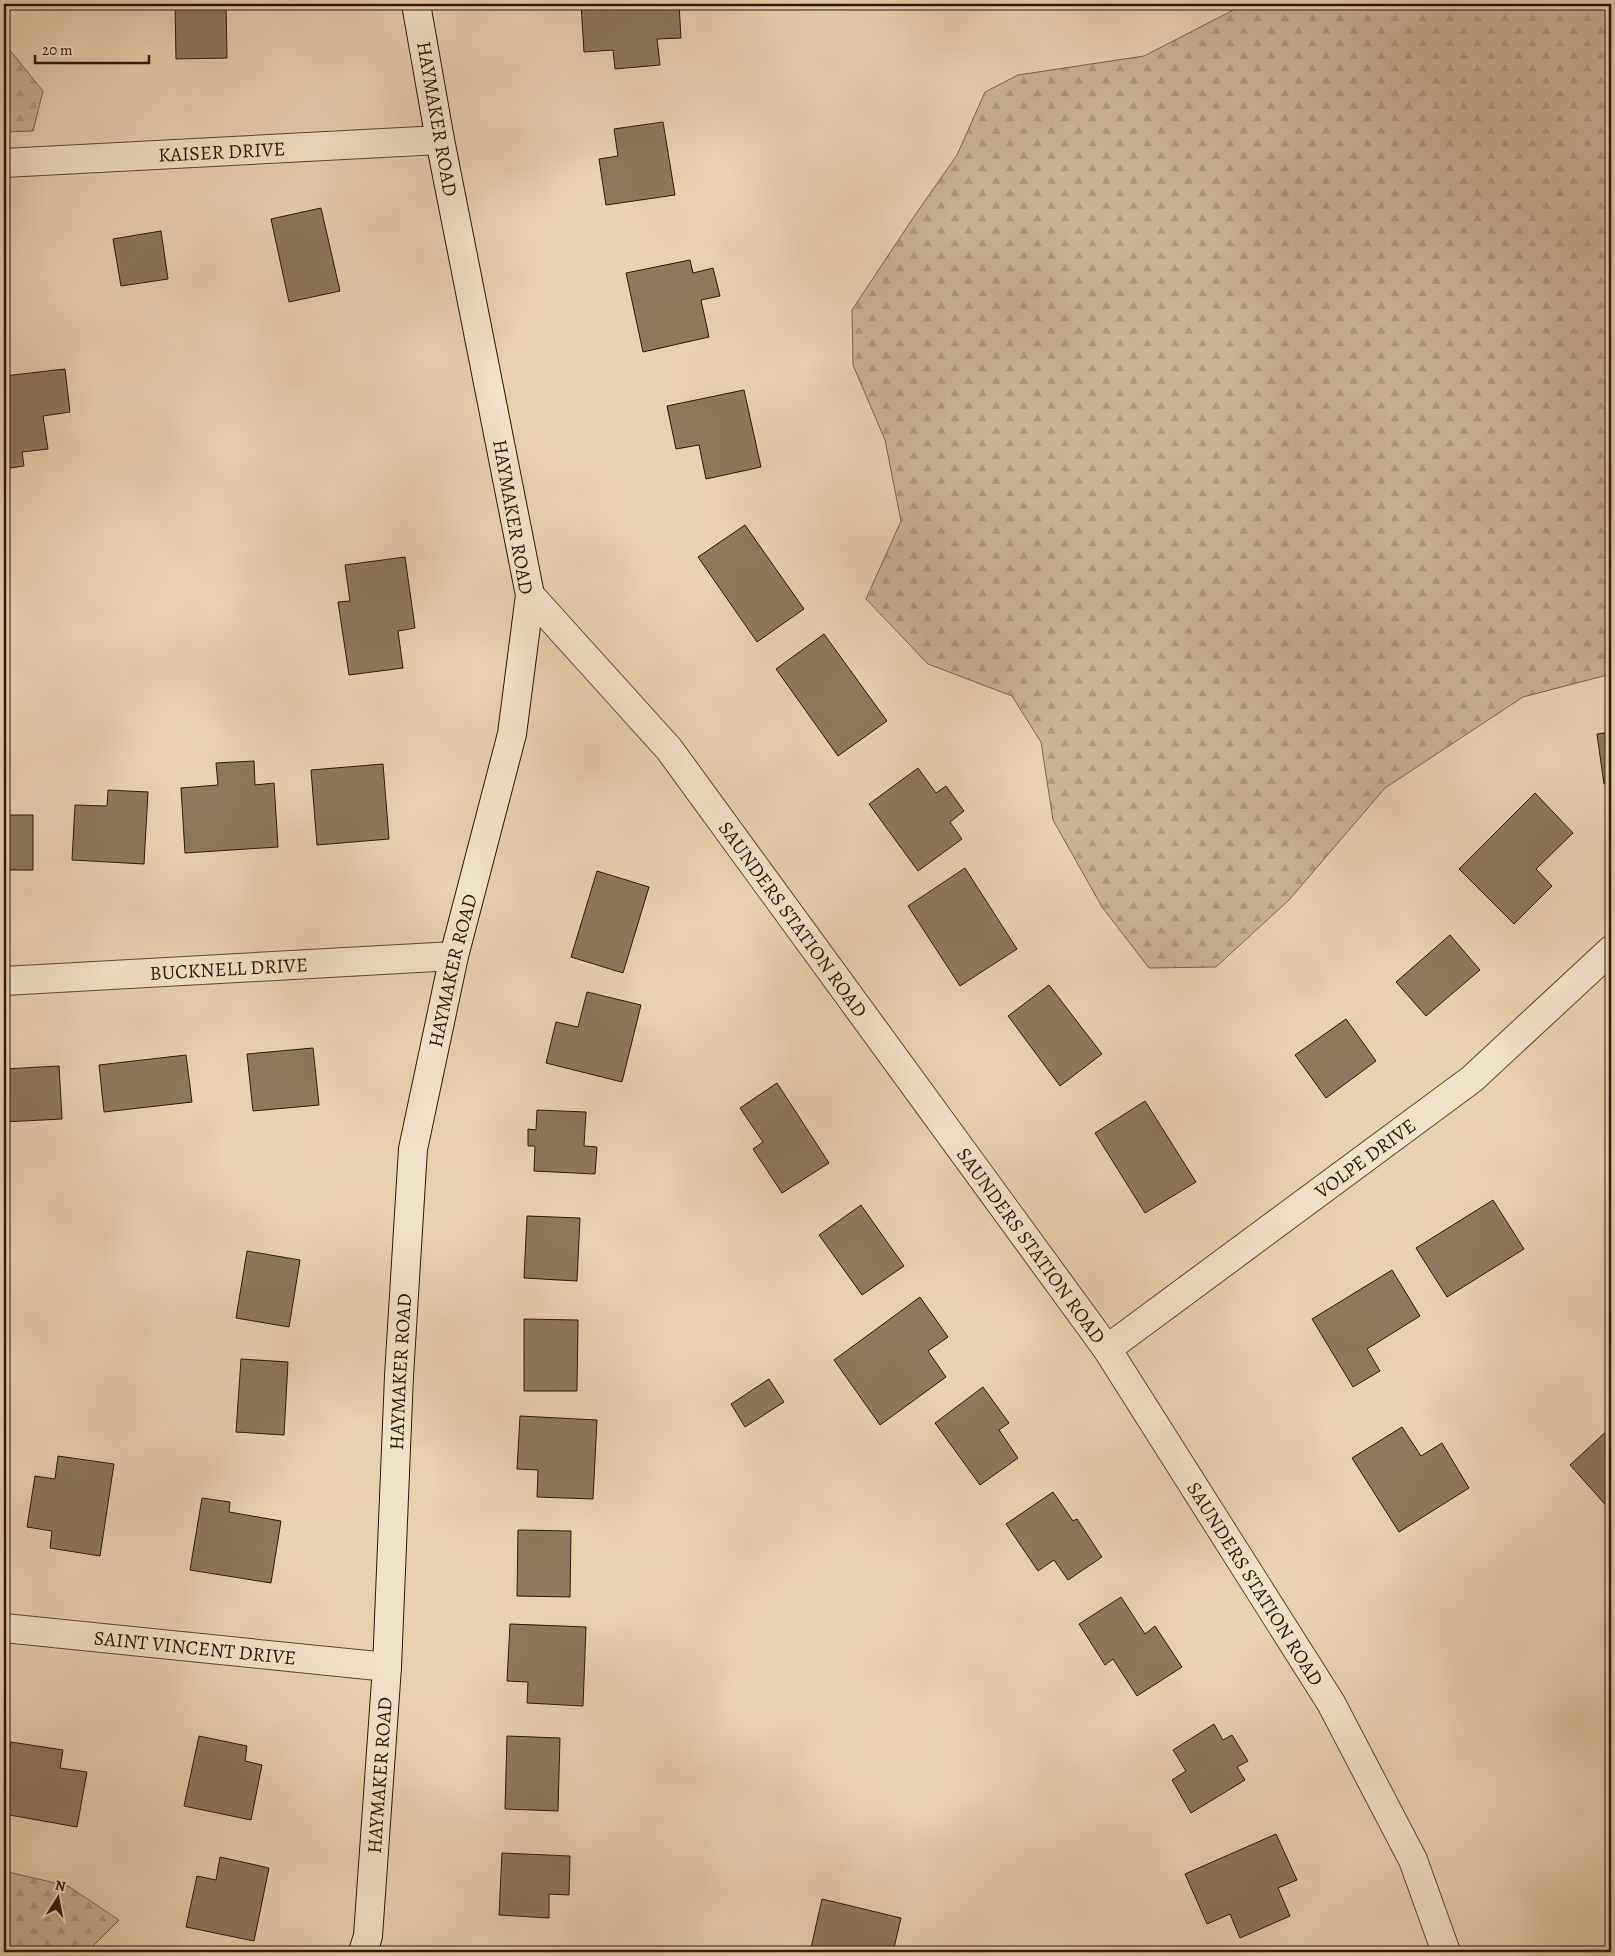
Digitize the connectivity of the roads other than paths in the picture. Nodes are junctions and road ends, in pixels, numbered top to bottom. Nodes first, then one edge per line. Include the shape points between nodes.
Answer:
1 (416, 4) edge
2 (440, 140) junction
3 (4, 163) edge
4 (530, 595) junction
5 (1611, 950) edge
6 (454, 956) junction
7 (4, 981) edge
8 (1106, 1349) junction
9 (4, 1628) edge
10 (387, 1667) junction
11 (363, 1952) edge
12 (1446, 1952) edge

1 - 2 street, HAYMAKER ROAD
2 - 3 street, KAISER DRIVE
2 - 4 street, HAYMAKER ROAD
4 - 6 street, HAYMAKER ROAD via 512,734
4 - 8 street, SAUNDERS STATION ROAD via 669,749
5 - 8 street, VOLPE DRIVE via 1472,1080
6 - 7 street, BUCKNELL DRIVE
6 - 10 street, HAYMAKER ROAD via 413,1149 399,1376
8 - 12 street, SAUNDERS STATION ROAD via 1331,1703 1412,1860
9 - 10 street, SAINT VINCENT DRIVE
10 - 11 street, HAYMAKER ROAD via 368,1936

